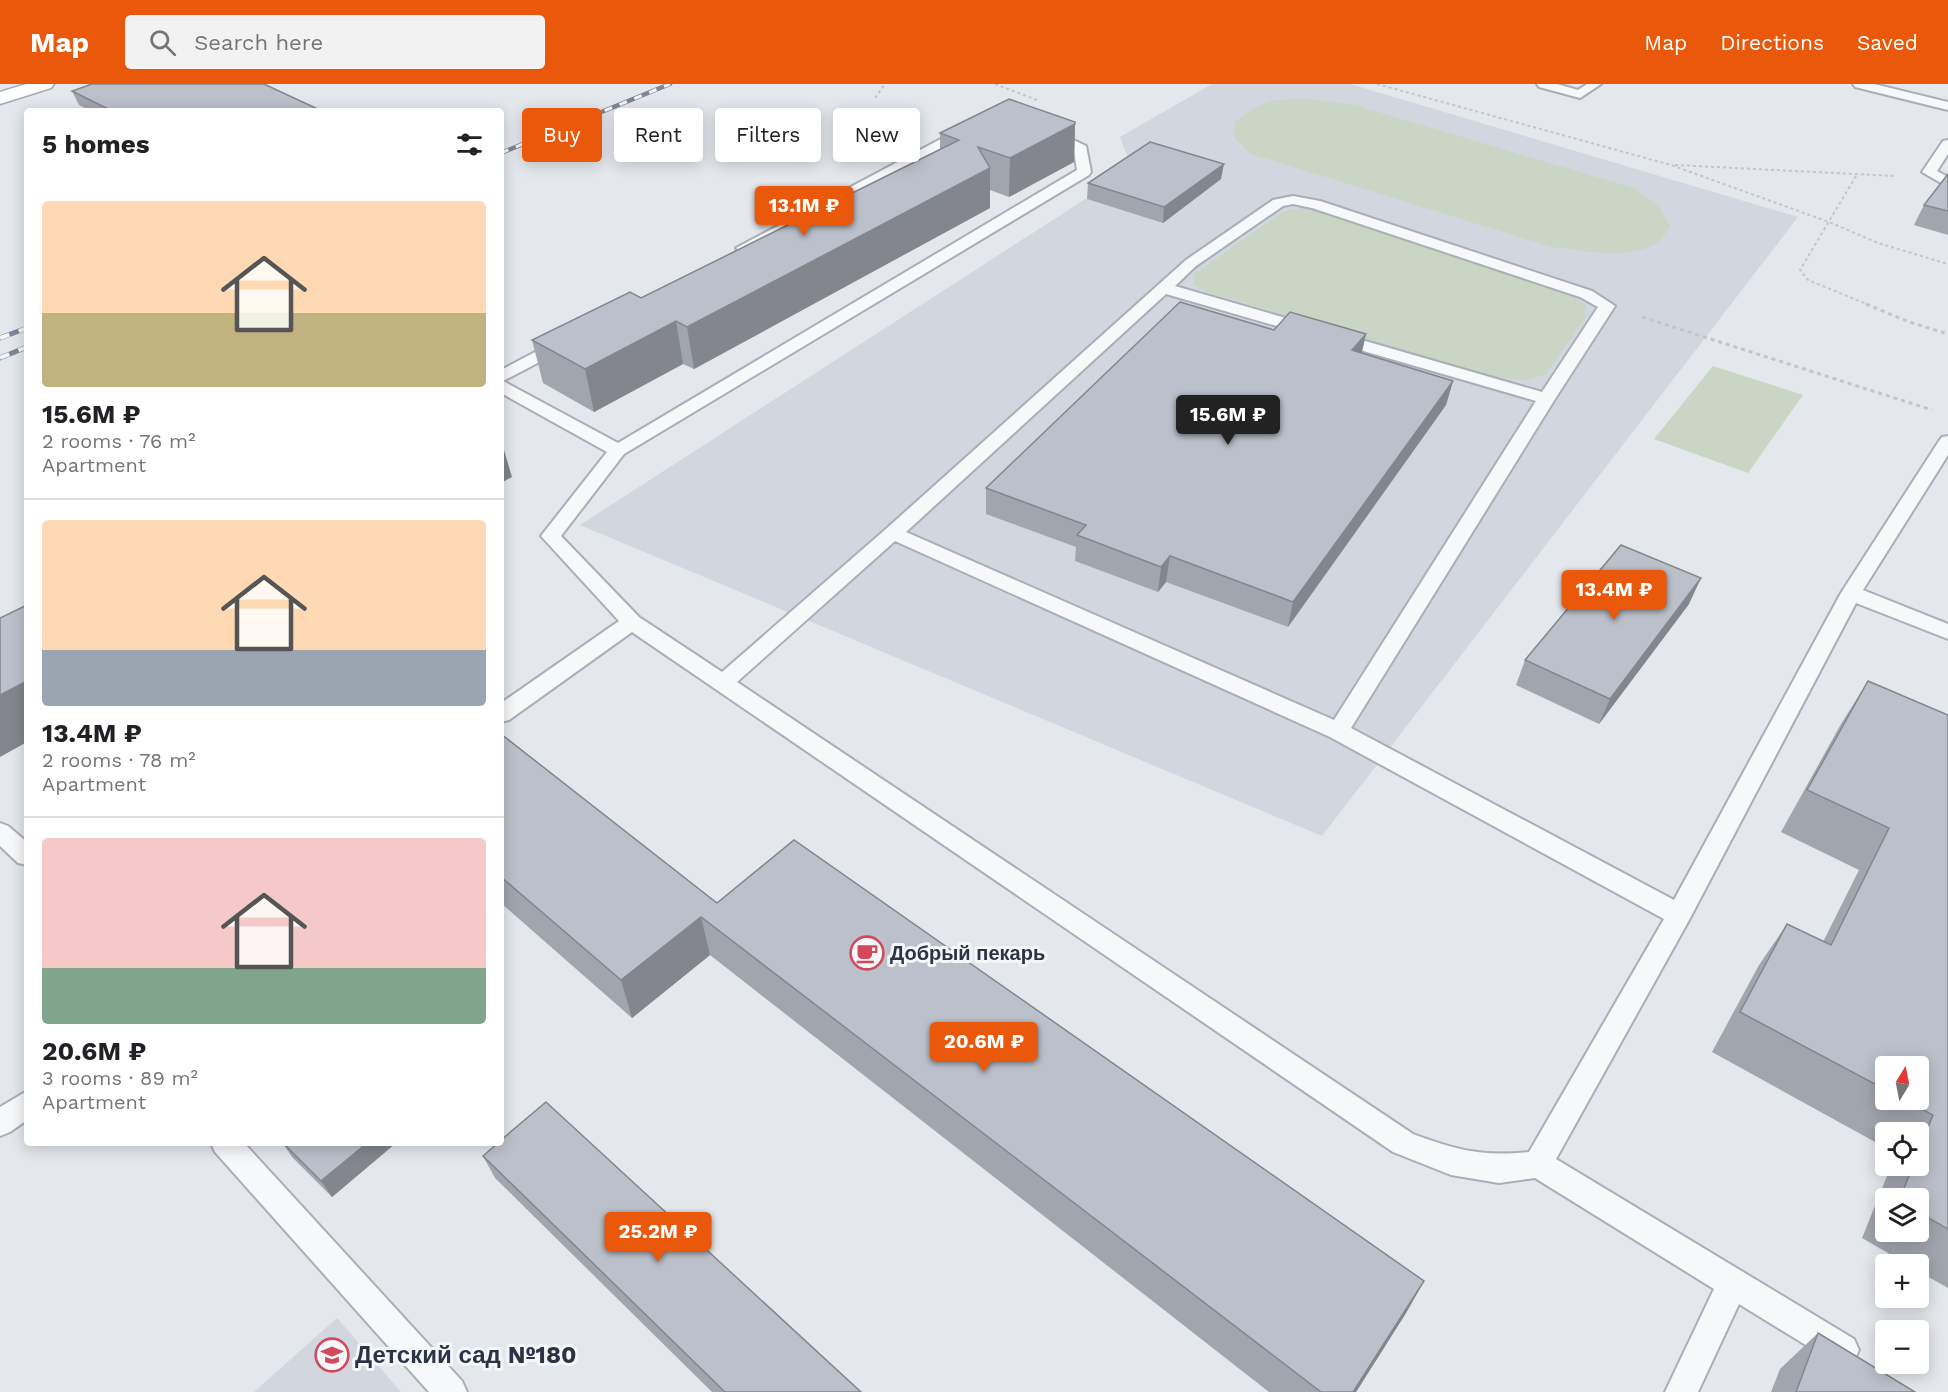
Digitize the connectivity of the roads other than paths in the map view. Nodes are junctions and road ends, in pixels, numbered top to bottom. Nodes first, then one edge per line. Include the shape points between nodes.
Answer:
1 (45, 84) edge
2 (1543, 84) edge
3 (1595, 84) edge
4 (1859, 84) edge
5 (0, 98) edge
6 (1948, 106) edge
7 (986, 127) edge
8 (1034, 129) edge
9 (1948, 144) edge
10 (1948, 183) edge
11 (729, 256) edge
12 (1164, 288) junction
13 (574, 338) edge
14 (504, 375) edge
15 (504, 388) edge
16 (1546, 399) junction
17 (1948, 441) edge
18 (618, 450) junction
19 (893, 533) junction
20 (1851, 593) junction
21 (632, 622) junction
22 (1948, 632) edge
23 (724, 682) junction
24 (504, 712) edge
25 (1338, 731) junction
26 (0, 831) edge
27 (24, 853) edge
28 (1679, 915) junction
29 (24, 1106) edge
30 (0, 1124) edge
31 (228, 1146) edge
32 (1538, 1164) junction
33 (1732, 1283) junction
34 (1871, 1368) edge
35 (451, 1392) edge
36 (1681, 1392) edge

1 - 5 main road
2 - 3 lane via 1580,94
4 - 6 lane
7 - 11 lane via 968,129
8 - 18 lane via 1045,130 1081,149 1084,171
9 - 10 lane via 1929,172
12 - 16 lane
12 - 16 lane via 1191,263 1278,203 1293,200 1315,204 1586,294 1607,306
12 - 19 lane
13 - 14 lane
15 - 18 lane
16 - 25 lane
17 - 20 lane
18 - 21 lane via 551,536
19 - 23 lane
19 - 25 lane
20 - 22 lane
20 - 28 lane
21 - 23 lane
21 - 24 lane
23 - 32 lane via 1403,1143 1451,1162 1499,1168
25 - 28 lane
26 - 27 lane
28 - 32 lane
29 - 30 lane
31 - 35 lane
32 - 33 lane
33 - 34 lane
33 - 36 lane

